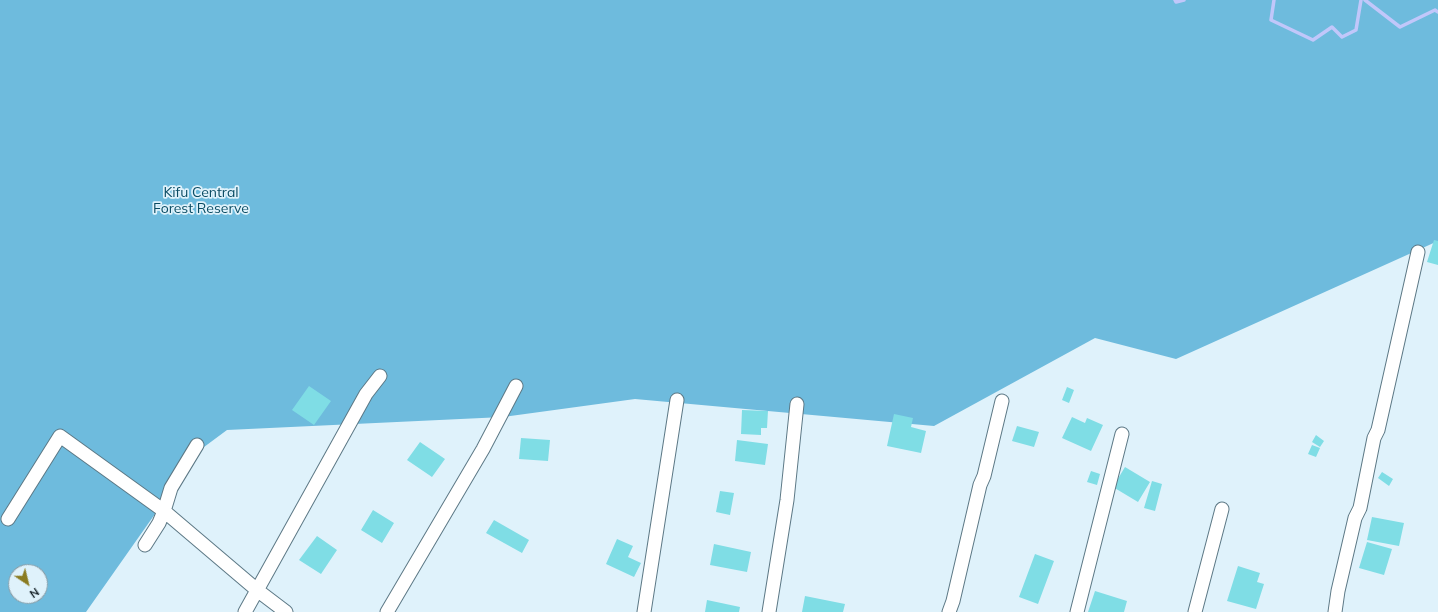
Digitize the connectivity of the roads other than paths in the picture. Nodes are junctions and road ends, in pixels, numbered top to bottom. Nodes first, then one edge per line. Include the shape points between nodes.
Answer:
1 (1418, 252) dead end
2 (380, 376) dead end
3 (516, 386) dead end
4 (677, 400) dead end
5 (1002, 400) dead end
6 (797, 404) dead end
7 (1122, 434) dead end
8 (196, 445) dead end
9 (1222, 509) dead end
10 (164, 511) junction
11 (8, 519) dead end
12 (145, 545) dead end
13 (257, 590) junction
14 (245, 612) edge
15 (286, 612) edge
16 (387, 612) edge
17 (644, 612) edge
18 (769, 612) edge
19 (949, 612) edge
20 (1077, 612) edge
21 (1195, 612) edge
22 (1335, 612) edge

1 - 22 street via 1360,508 1354,518
2 - 13 street via 366,394
3 - 16 street via 483,449
4 - 17 street
5 - 19 street
6 - 18 street
7 - 20 street
8 - 10 street via 171,488
9 - 21 street
10 - 11 street via 60,436
10 - 12 street
10 - 13 street
13 - 14 street
13 - 15 street

